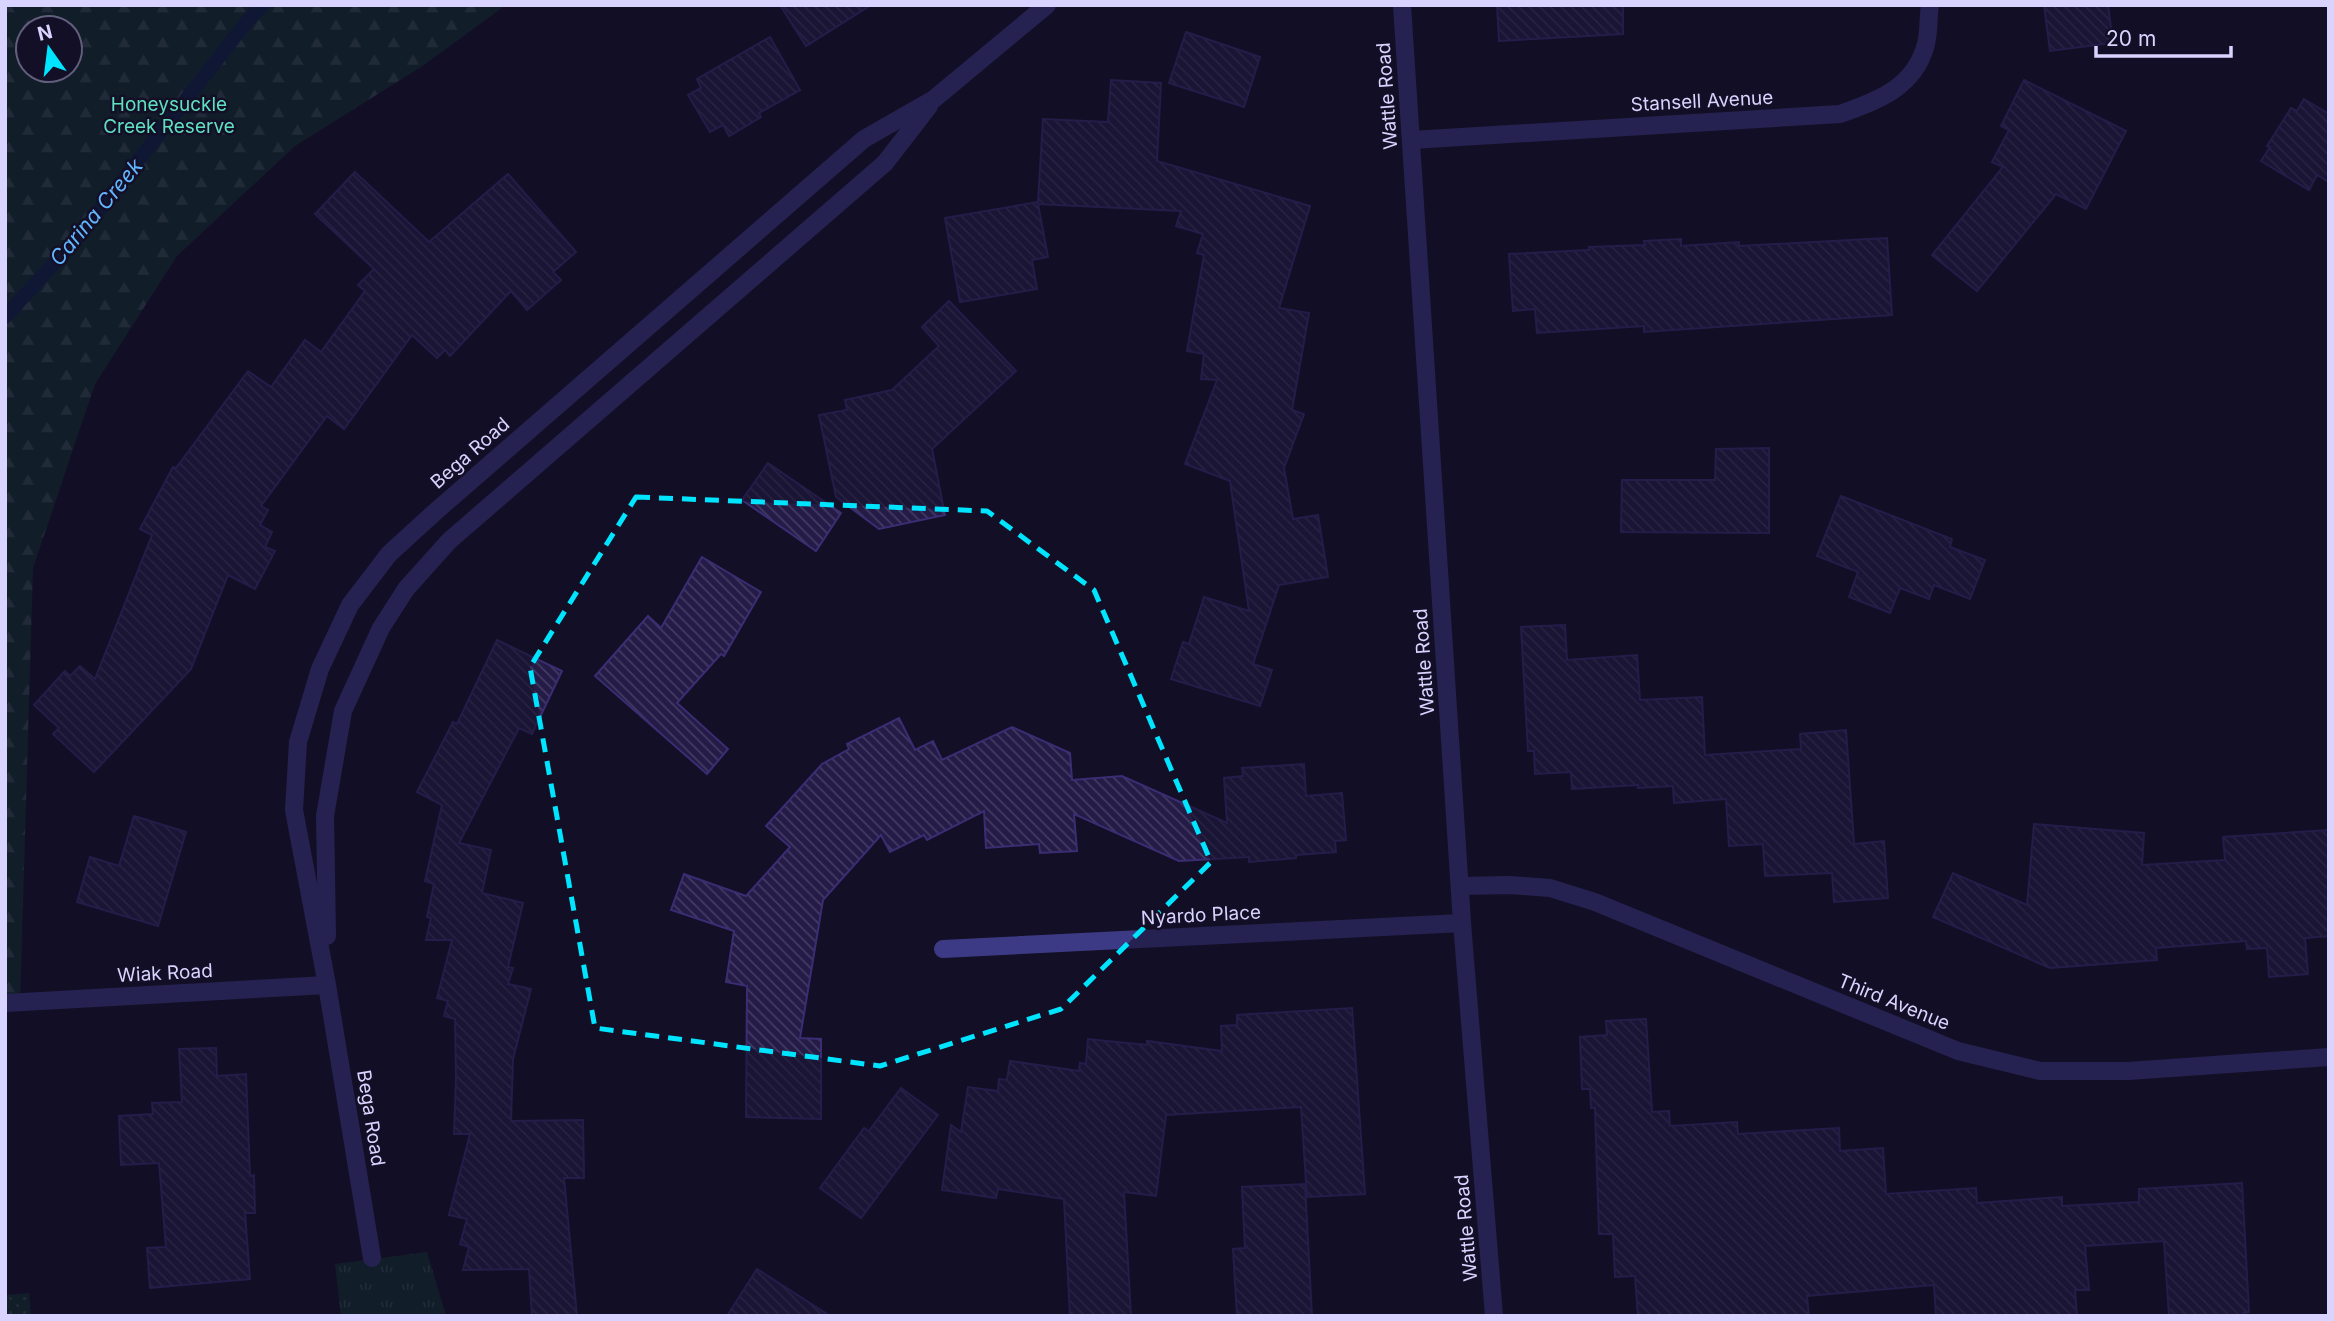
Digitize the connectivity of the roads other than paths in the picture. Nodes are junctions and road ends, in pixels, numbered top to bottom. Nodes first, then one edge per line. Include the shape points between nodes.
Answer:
1 (1047, 5) edge
2 (1402, 5) edge
3 (1930, 5) edge
4 (934, 99) junction
5 (1412, 140) junction
6 (1460, 886) junction
7 (1462, 923) junction
8 (943, 949) dead end
9 (327, 985) junction
10 (5, 1003) edge
11 (2329, 1057) edge
12 (372, 1258) dead end
13 (1494, 1316) edge

1 - 4 street, Bega Road
2 - 5 street, Wattle Road
3 - 5 street, Stansell Avenue via 1926,44 1912,75 1878,101 1840,114
4 - 9 street, Bega Road via 885,163 449,541 406,589 381,628 343,711 335,747 324,816
4 - 9 street, Bega Road via 864,139 425,520 389,554 349,605 320,669 298,742 294,810
5 - 6 street, Wattle Road
6 - 7 street, Wattle Road
6 - 11 street, Third Avenue via 1550,888 1595,902 1958,1051 2040,1071 2128,1071
7 - 8 street, Nyardo Place
7 - 13 street, Wattle Road
9 - 10 street, Wiak Road
9 - 12 street, Bega Road

